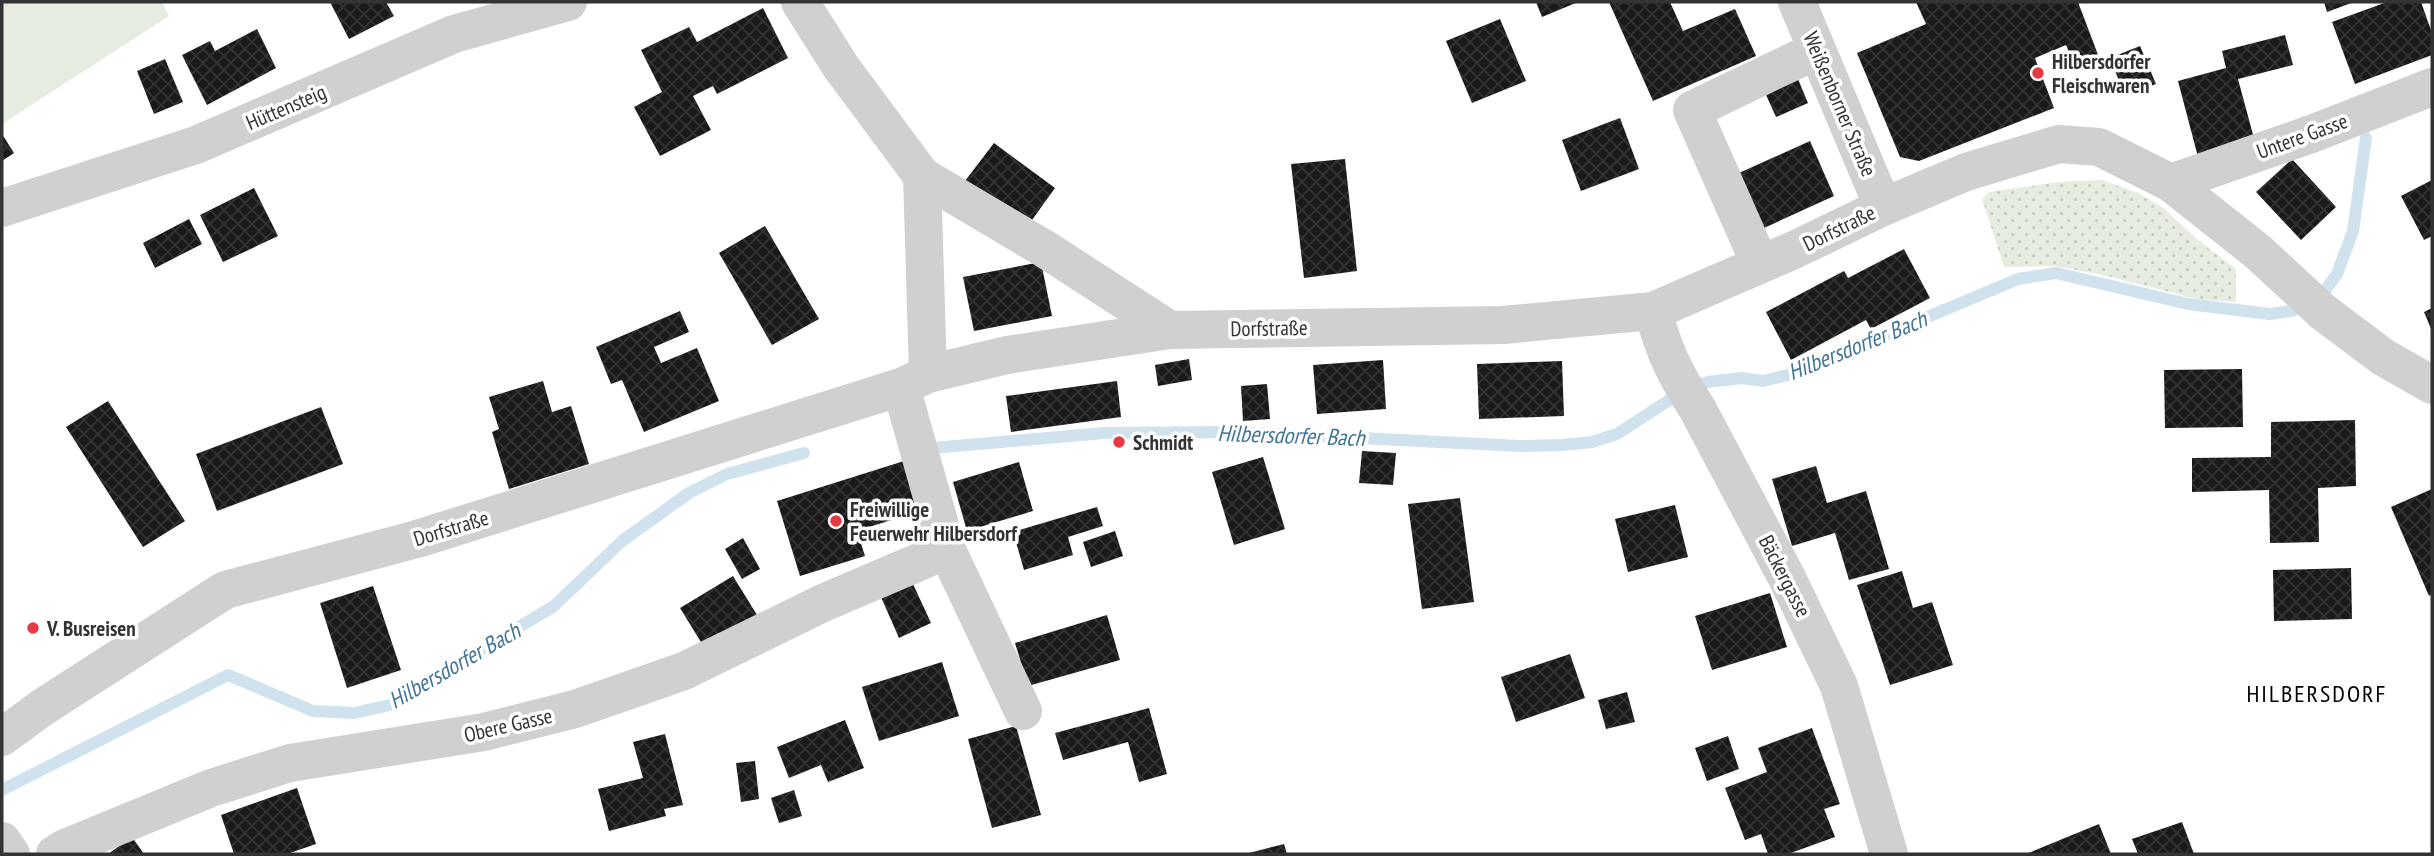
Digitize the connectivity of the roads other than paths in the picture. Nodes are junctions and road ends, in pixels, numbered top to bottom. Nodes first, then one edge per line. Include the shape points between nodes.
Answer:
1 (568, 2) edge
2 (800, 2) edge
3 (1797, 2) edge
4 (1817, 50) junction
5 (2432, 87) edge
6 (922, 176) junction
7 (2171, 183) junction
8 (1883, 207) junction
9 (2, 208) edge
10 (1760, 264) junction
11 (1653, 310) junction
12 (1170, 330) junction
13 (915, 381) junction
14 (2432, 385) edge
15 (947, 550) junction
16 (1023, 710) dead end
17 (2, 737) edge
18 (2, 841) edge
19 (11, 854) edge
20 (55, 854) edge
21 (1889, 854) edge

1 - 9 street, Hüttensteig via 454,34 196,145
2 - 6 street via 841,67
3 - 4 street, Weißenborner Straße
4 - 8 street, Weißenborner Straße
4 - 10 street via 1692,110
5 - 7 street, Untere Gasse
6 - 12 street
6 - 13 street
7 - 8 street, Dorfstraße via 2099,147 2059,144 1966,172
7 - 14 street, Dorfstraße via 2265,273 2383,357
8 - 10 street, Dorfstraße
10 - 11 street, Dorfstraße
11 - 12 street, Dorfstraße via 1503,325
11 - 21 street, Bäckergasse via 1664,350 1787,578 1839,686
12 - 13 street, Dorfstraße via 1007,355
13 - 15 street
13 - 17 street, Dorfstraße via 417,539 225,590
15 - 16 street
15 - 20 street, Obere Gasse via 823,603 684,671 575,709 484,732 290,763 211,788
18 - 19 street

